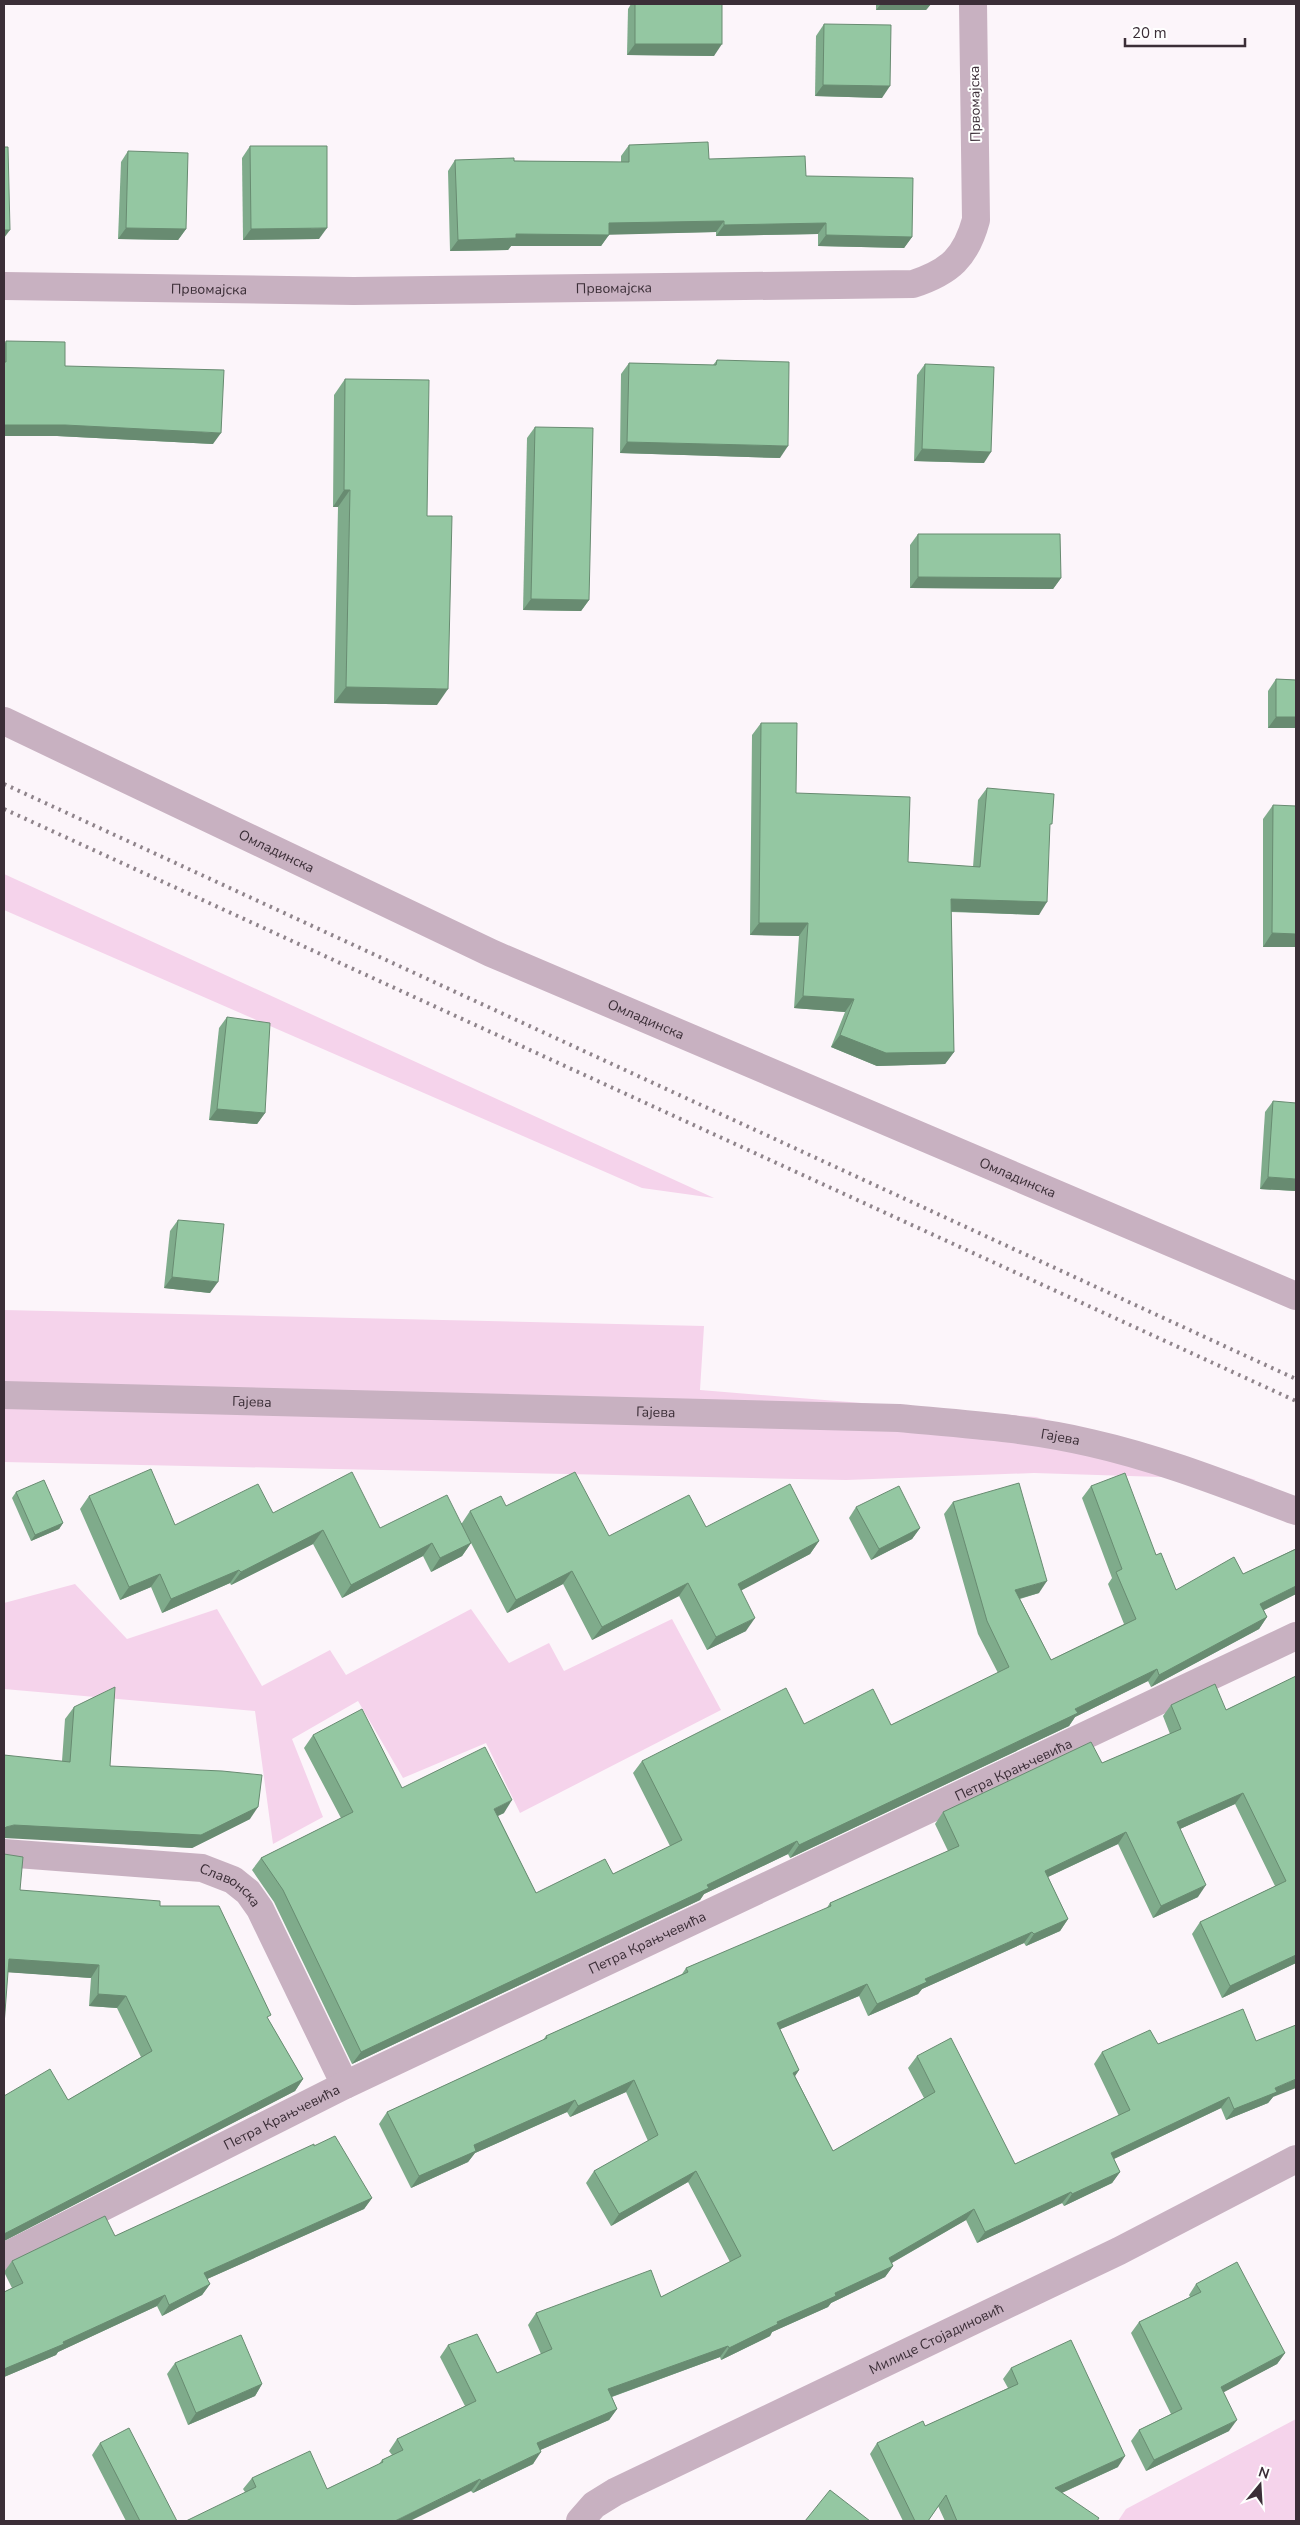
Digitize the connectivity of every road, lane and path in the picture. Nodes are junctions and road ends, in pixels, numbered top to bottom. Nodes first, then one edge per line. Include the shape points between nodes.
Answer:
1 (973, 4) edge
2 (4, 286) edge
3 (4, 721) edge
4 (1296, 1296) edge
5 (4, 1396) edge
6 (1296, 1511) edge
7 (1296, 1636) edge
8 (4, 1853) edge
9 (345, 2085) junction
10 (1296, 2159) edge
11 (4, 2257) edge
12 (580, 2521) edge

1 - 2 street, Првомајска via 976,220 971,239 951,265 913,284 354,291
3 - 4 street, Омладинска via 491,952
5 - 6 street, Гајева via 899,1418 998,1427 1090,1442 1175,1466
7 - 9 street, Петра Крањчевића
8 - 9 street, Славонска via 188,1866 219,1872 233,1880 248,1892 260,1909
9 - 11 street, Петра Крањчевића
10 - 12 street, Милице Стојадиновић via 1119,2251 615,2492 594,2505

